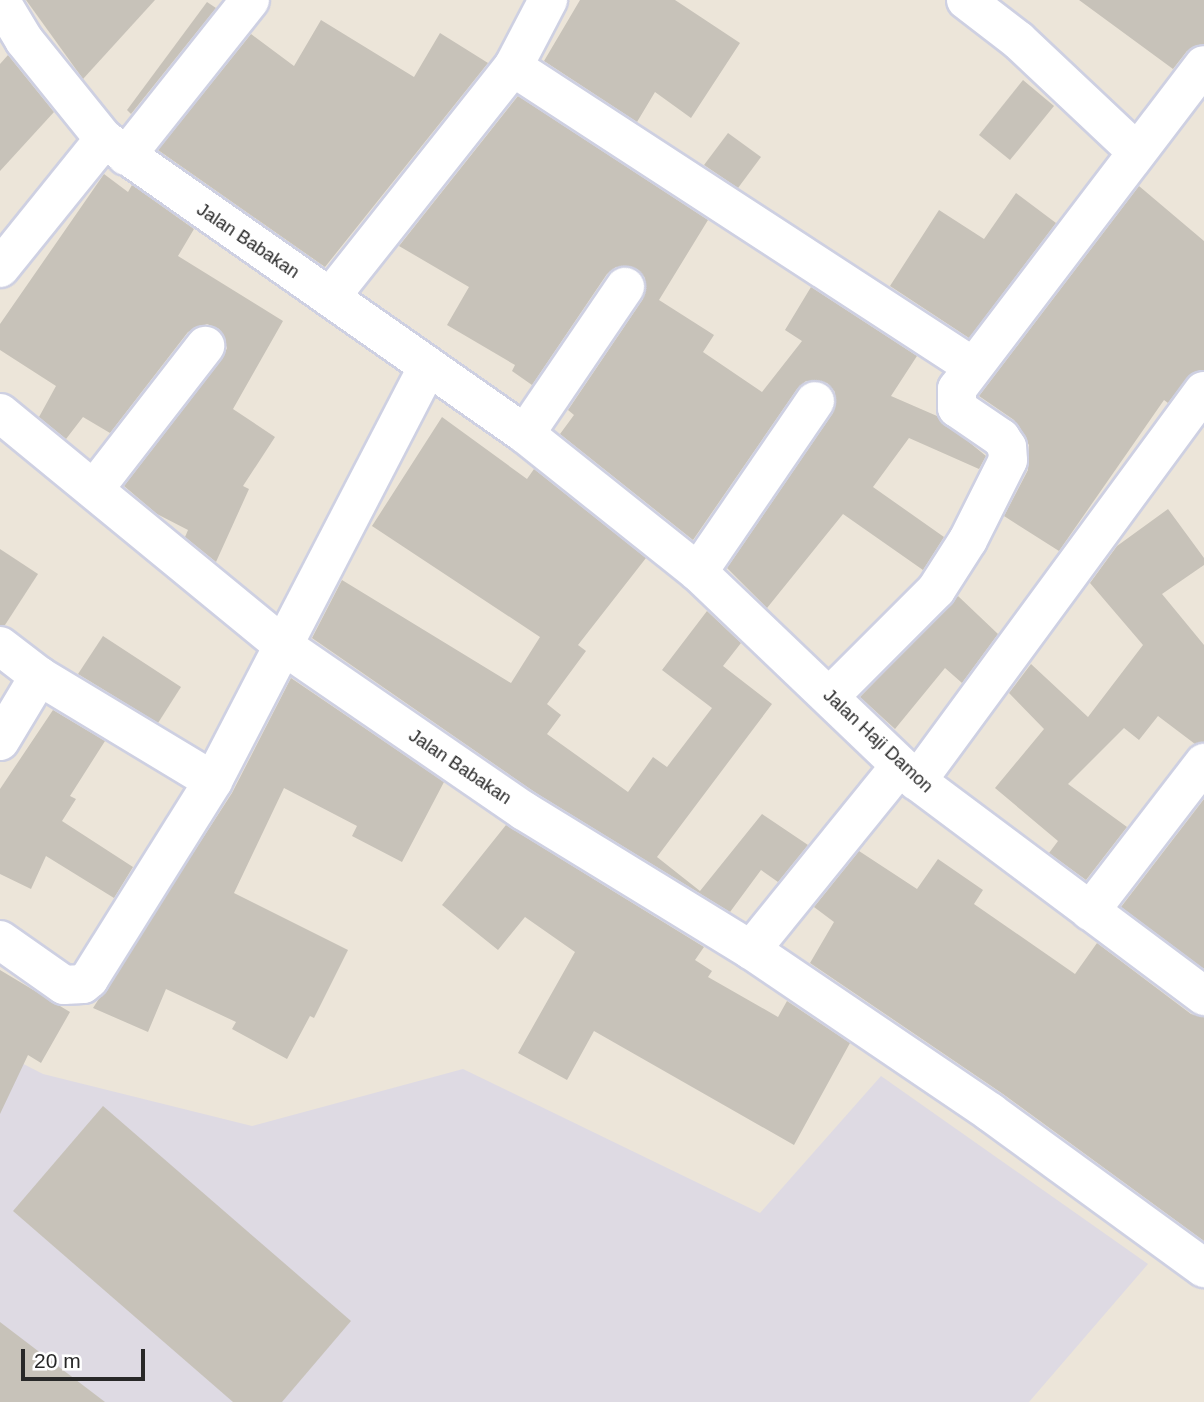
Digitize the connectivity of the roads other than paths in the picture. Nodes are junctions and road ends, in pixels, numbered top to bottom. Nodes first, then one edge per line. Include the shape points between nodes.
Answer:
1 (1, 0) edge
2 (250, 0) edge
3 (966, 0) edge
4 (534, 6) edge
5 (1204, 65) edge
6 (513, 67) junction
7 (115, 147) junction
8 (1137, 152) junction
9 (0, 268) edge
10 (625, 287) dead end
11 (332, 295) junction
12 (205, 346) dead end
13 (972, 366) junction
14 (427, 368) junction
15 (1204, 391) edge
16 (816, 401) dead end
17 (0, 413) edge
18 (525, 434) junction
19 (95, 488) junction
20 (632, 522) joint
21 (698, 572) junction
22 (281, 644) junction
23 (0, 646) edge
24 (39, 676) junction
25 (830, 696) junction
26 (0, 741) edge
27 (1204, 763) edge
28 (908, 774) junction
29 (213, 781) junction
30 (1090, 911) junction
31 (0, 940) edge
32 (751, 950) junction
33 (1204, 996) edge
34 (1204, 1268) edge

1 - 7 street, Jalan Babakan via 24,40
2 - 7 street
3 - 8 street via 1018,40
4 - 6 street
5 - 8 street
6 - 11 street
6 - 13 street
7 - 9 street
7 - 11 street, Jalan Babakan via 248,244
8 - 13 street
10 - 18 street
11 - 14 street, Jalan Babakan
12 - 19 street
13 - 25 street via 957,389 957,408 1001,438 1008,460 968,540 936,590
14 - 18 street, Jalan Babakan
14 - 22 street
15 - 28 street
16 - 21 street
17 - 19 street, Jalan Babakan
18 - 20 street, Jalan Babakan
19 - 22 street, Jalan Babakan
20 - 21 street, Jalan Haji Damon
21 - 25 street, Jalan Haji Damon
22 - 29 street
22 - 32 street, Jalan Babakan via 524,811
23 - 24 street
24 - 26 street
24 - 29 street
25 - 28 street, Jalan Haji Damon
27 - 30 street
28 - 30 street, Jalan Haji Damon
28 - 32 street
29 - 31 street via 83,984 58,982
30 - 33 street, Jalan Haji Damon
32 - 34 street, Jalan Babakan via 990,1112

